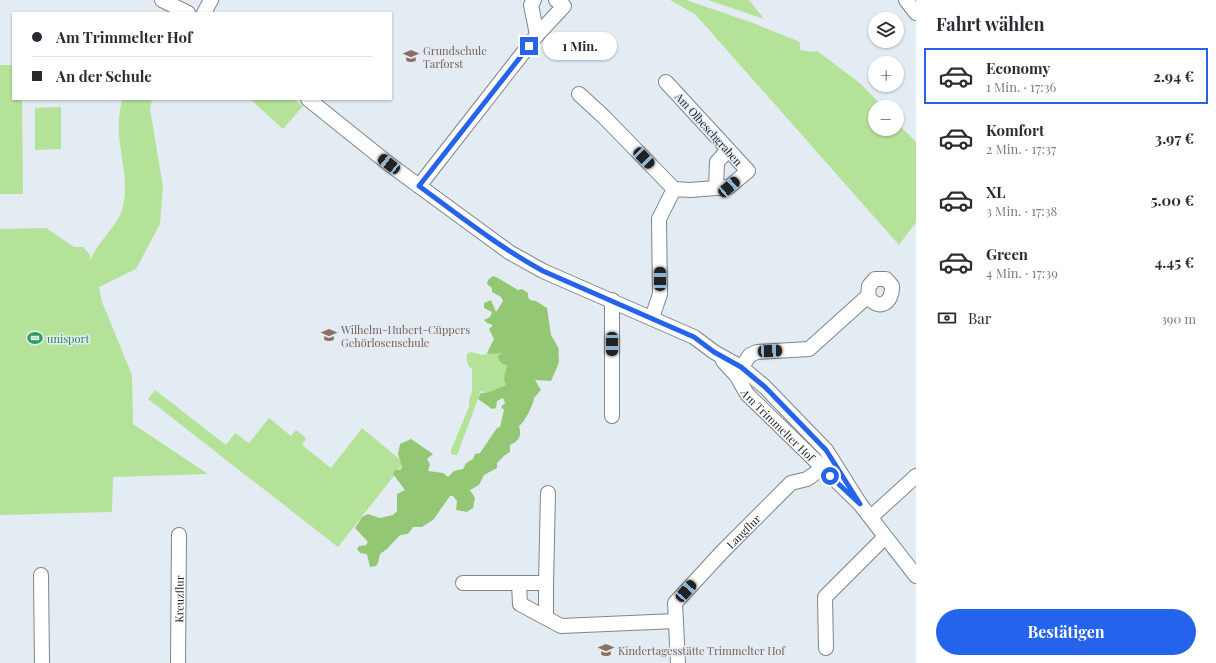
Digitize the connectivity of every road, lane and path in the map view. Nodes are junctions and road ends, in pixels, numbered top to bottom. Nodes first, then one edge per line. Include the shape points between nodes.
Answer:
1 (162, 0) edge
2 (211, 0) edge
3 (534, 0) edge
4 (556, 0) edge
5 (906, 0) edge
6 (186, 12) edge
7 (205, 12) edge
8 (916, 13) edge
9 (538, 35) junction
10 (666, 82) dead end
11 (579, 94) dead end
12 (309, 100) edge
13 (728, 150) junction
14 (419, 186) junction
15 (716, 188) junction
16 (674, 189) junction
17 (868, 296) dead end
18 (612, 300) junction
19 (652, 318) junction
20 (738, 371) junction
21 (612, 416) dead end
22 (828, 464) junction
23 (916, 476) edge
24 (548, 493) dead end
25 (871, 518) junction
26 (179, 536) dead end
27 (885, 537) junction
28 (41, 575) dead end
29 (916, 576) edge
30 (462, 583) dead end
31 (519, 583) junction
32 (546, 583) junction
33 (546, 618) junction
34 (676, 621) junction
35 (826, 648) dead end
36 (42, 663) edge
37 (178, 663) edge
38 (678, 663) edge

1 - 6 street
2 - 7 street
3 - 9 street via 530,5
4 - 9 street via 564,6
5 - 8 street
9 - 14 street
10 - 13 street, Am Olbeschgraben
11 - 16 street
12 - 14 street, Am Trimmelter Hof
13 - 15 street via 717,162
13 - 15 street, Am Olbeschgraben via 748,171 729,187
14 - 18 street, Am Trimmelter Hof via 485,235 527,262
15 - 16 street, Am Olbeschgraben
16 - 19 street via 659,219 660,294
17 - 20 street via 809,349 757,352 750,355
18 - 19 street, Am Trimmelter Hof
18 - 21 street
19 - 20 street, Am Trimmelter Hof via 694,337
20 - 22 street, Am Trimmelter Hof via 765,387 826,450
22 - 25 street, Am Trimmelter Hof
22 - 34 street, Langflur via 807,479 791,483 723,551 675,603
23 - 25 street
24 - 32 street
25 - 27 street, Am Trimmelter Hof
26 - 37 street, Kreuzflur
27 - 29 street, Am Trimmelter Hof
27 - 35 street via 826,597
28 - 36 street
30 - 31 street
31 - 32 street
31 - 33 street via 520,604
32 - 33 street
33 - 34 street via 561,626
34 - 38 street, Langflur

